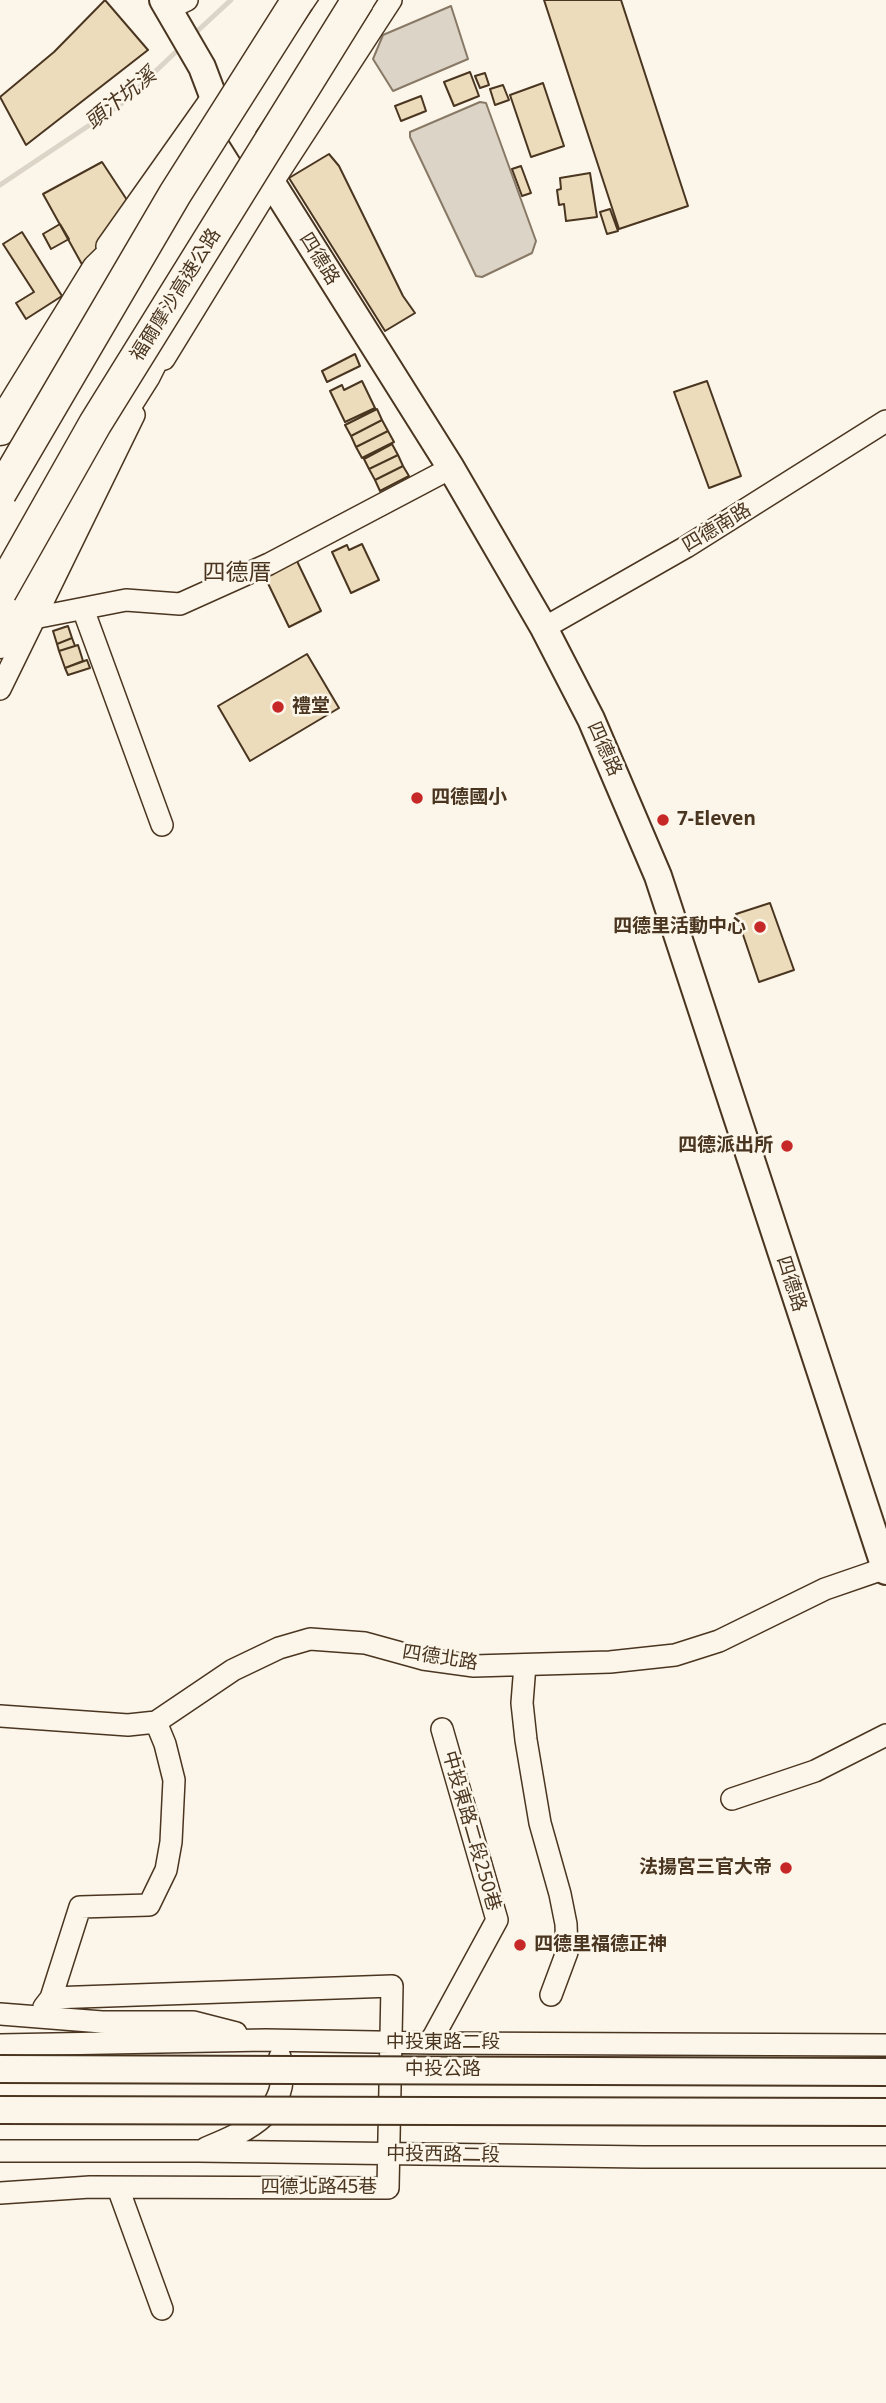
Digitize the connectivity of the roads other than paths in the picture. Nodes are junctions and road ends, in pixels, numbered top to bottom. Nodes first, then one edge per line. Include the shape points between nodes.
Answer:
1 (298, 0) edge
2 (332, 0) edge
3 (358, 0) edge
4 (391, 0) edge
5 (173, 3) edge
6 (213, 96) junction
7 (241, 134) junction
8 (272, 183) junction
9 (175, 194) junction
10 (216, 231) junction
11 (0, 416) edge
12 (886, 421) edge
13 (0, 429) edge
14 (451, 468) junction
15 (0, 493) edge
16 (0, 592) edge
17 (83, 609) junction
18 (34, 618) junction
19 (544, 628) junction
20 (0, 642) edge
21 (0, 689) edge
22 (162, 825) dead end
23 (886, 1569) edge
24 (525, 1665) junction
25 (0, 1716) edge
26 (156, 1722) junction
27 (442, 1729) dead end
28 (886, 1735) edge
29 (732, 1799) dead end
30 (551, 1995) dead end
31 (51, 1998) junction
32 (0, 2014) edge
33 (36, 2017) junction
34 (266, 2040) junction
35 (389, 2043) junction
36 (430, 2043) junction
37 (0, 2045) edge
38 (886, 2045) edge
39 (0, 2069) edge
40 (886, 2072) edge
41 (0, 2110) edge
42 (886, 2112) edge
43 (198, 2151) junction
44 (390, 2154) junction
45 (5, 2155) edge
46 (886, 2157) edge
47 (118, 2188) junction
48 (0, 2193) edge
49 (162, 2309) dead end

1 - 9 highway, bridge
2 - 7 street
3 - 10 highway, 福爾摩沙高速公路, bridge
4 - 8 street
5 - 6 main road, 四德路
6 - 7 main road, 四德路
6 - 11 street via 89,271
7 - 8 main road, 四德路
8 - 14 main road, 四德路
8 - 18 street via 148,386
9 - 13 highway, bridge via 97,270
9 - 15 highway, bridge
10 - 16 highway, 福爾摩沙高速公路, bridge via 95,424
10 - 20 highway, bridge
12 - 19 street, 四德南路 via 686,547
14 - 17 street via 269,564 180,604 126,600
14 - 19 main road, 四德路
17 - 18 street
17 - 22 street
18 - 21 street
19 - 23 main road, 四德路 via 591,719 658,876
23 - 24 street, 四德北路 via 825,1589 719,1641 675,1655
24 - 26 street, 四德北路 via 474,1666 365,1643 310,1639 233,1670
24 - 30 street via 522,1703 526,1740 540,1823 566,1924 568,1952
25 - 26 street, 四德北路 via 128,1725
26 - 31 street via 174,1780 166,1870 149,1905 80,1907
27 - 36 street, 中投東路二段250巷 via 497,1920
28 - 29 street via 815,1771
31 - 33 street
31 - 35 street, 四德北路45巷 via 392,1986
32 - 33 street
33 - 34 street via 193,2022
34 - 35 street, 中投東路二段
34 - 37 street, 中投東路二段
34 - 43 street via 278,2051 283,2072 276,2104 245,2132
35 - 36 street, 中投東路二段
35 - 44 street, 四德北路45巷
36 - 38 street, 中投東路二段
39 - 40 main road, 中投公路, bridge
41 - 42 main road, bridge
43 - 44 street, 中投西路二段
43 - 45 street, 中投西路二段
44 - 46 street, 中投西路二段
44 - 47 street, 四德北路45巷 via 388,2188
47 - 48 street, 四德北路45巷
47 - 49 street

